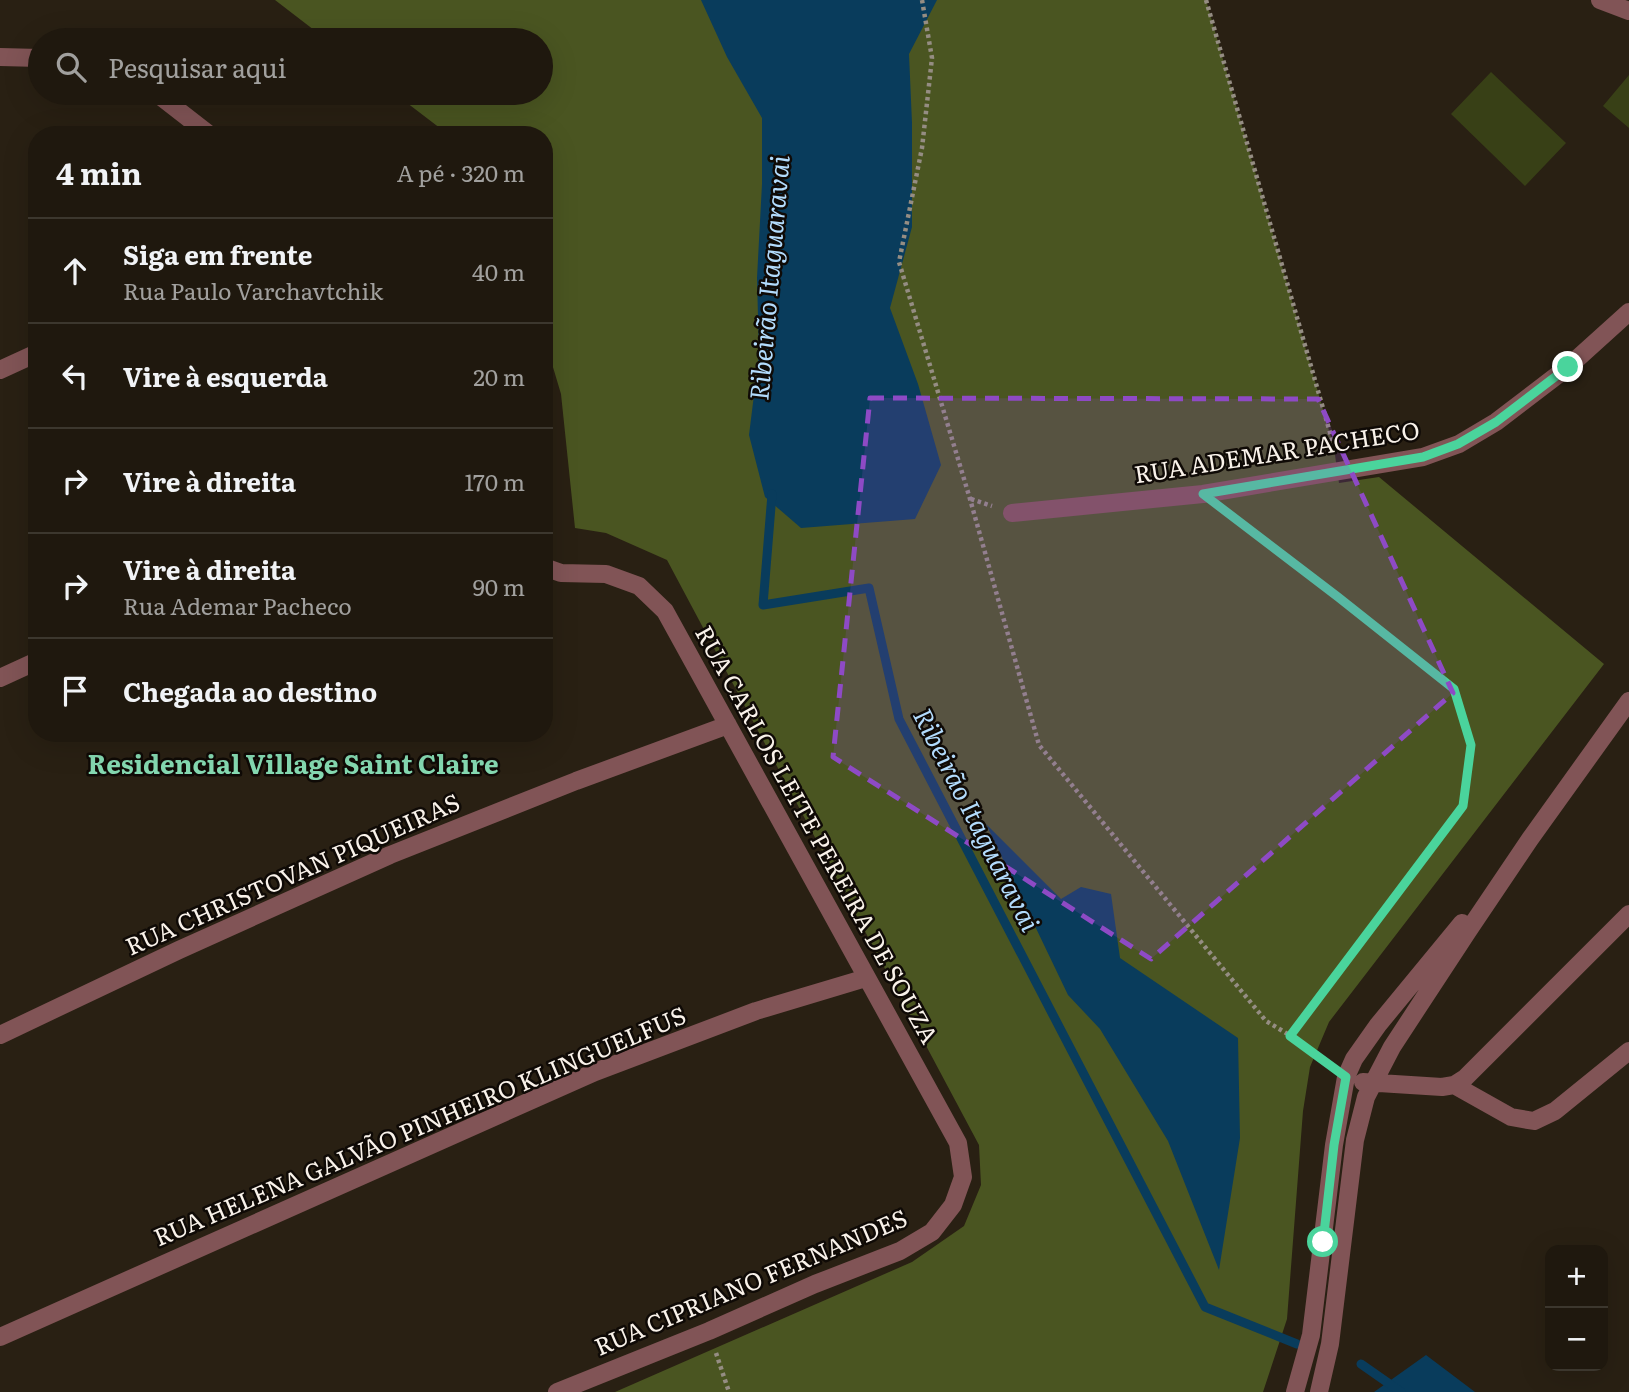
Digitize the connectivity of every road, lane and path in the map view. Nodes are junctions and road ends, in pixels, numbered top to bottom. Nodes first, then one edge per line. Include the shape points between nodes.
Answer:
1 (922, 0) edge
2 (1206, 0) edge
3 (1600, 0) edge
4 (1629, 11) edge
5 (0, 57) edge
6 (28, 58) edge
7 (171, 105) edge
8 (198, 126) edge
9 (1629, 312) edge
10 (28, 357) edge
11 (0, 370) edge
12 (1341, 471) junction
13 (1203, 494) junction
14 (1012, 513) dead end
15 (553, 570) edge
16 (28, 665) edge
17 (0, 678) edge
18 (1629, 701) edge
19 (728, 725) junction
20 (1530, 839) junction
21 (1629, 914) edge
22 (866, 978) junction
23 (1394, 1006) junction
24 (0, 1035) edge
25 (1290, 1036) junction
26 (1629, 1051) edge
27 (1346, 1077) junction
28 (1370, 1082) junction
29 (1454, 1085) junction
30 (1343, 1096) junction
31 (953, 1205) joint
32 (709, 1331) junction
33 (0, 1337) edge
34 (557, 1392) edge
35 (729, 1392) edge
36 (1295, 1392) edge
37 (1319, 1392) edge

1 - 25 path via 932,58 922,148 899,262 1039,745 1266,1021
2 - 12 path
3 - 4 street
5 - 6 street
7 - 8 street
9 - 12 street, RUA ADEMAR PACHECO via 1568,367 1496,422 1458,444 1423,457
10 - 11 street
12 - 13 street, RUA ADEMAR PACHECO
13 - 14 street, RUA ADEMAR PACHECO
13 - 25 path via 1454,689 1471,745 1463,806
15 - 19 street, RUA CARLOS LEITE PEREIRA DE SOUZA via 606,574 639,586 665,611
16 - 17 street
18 - 20 street
19 - 22 street, RUA CARLOS LEITE PEREIRA DE SOUZA
19 - 24 street, RUA CHRISTOVAN PIQUEIRAS via 390,855
20 - 23 street
20 - 28 street
21 - 29 street
22 - 31 street, RUA CARLOS LEITE PEREIRA DE SOUZA via 958,1143 963,1177
22 - 33 street, RUA HELENA GALVÃO PINHEIRO KLINGUELFUS via 755,1011 595,1072
23 - 27 street
23 - 28 street via 1360,1070
25 - 27 path
26 - 29 street via 1555,1111 1534,1121 1511,1117
27 - 30 street
28 - 29 street
28 - 30 street via 1355,1084
28 - 37 street via 1354,1140 1330,1344
30 - 36 street via 1311,1335
31 - 32 street, RUA CIPRIANO FERNANDES via 932,1232 900,1251
32 - 34 street, RUA CIPRIANO FERNANDES
32 - 35 path

